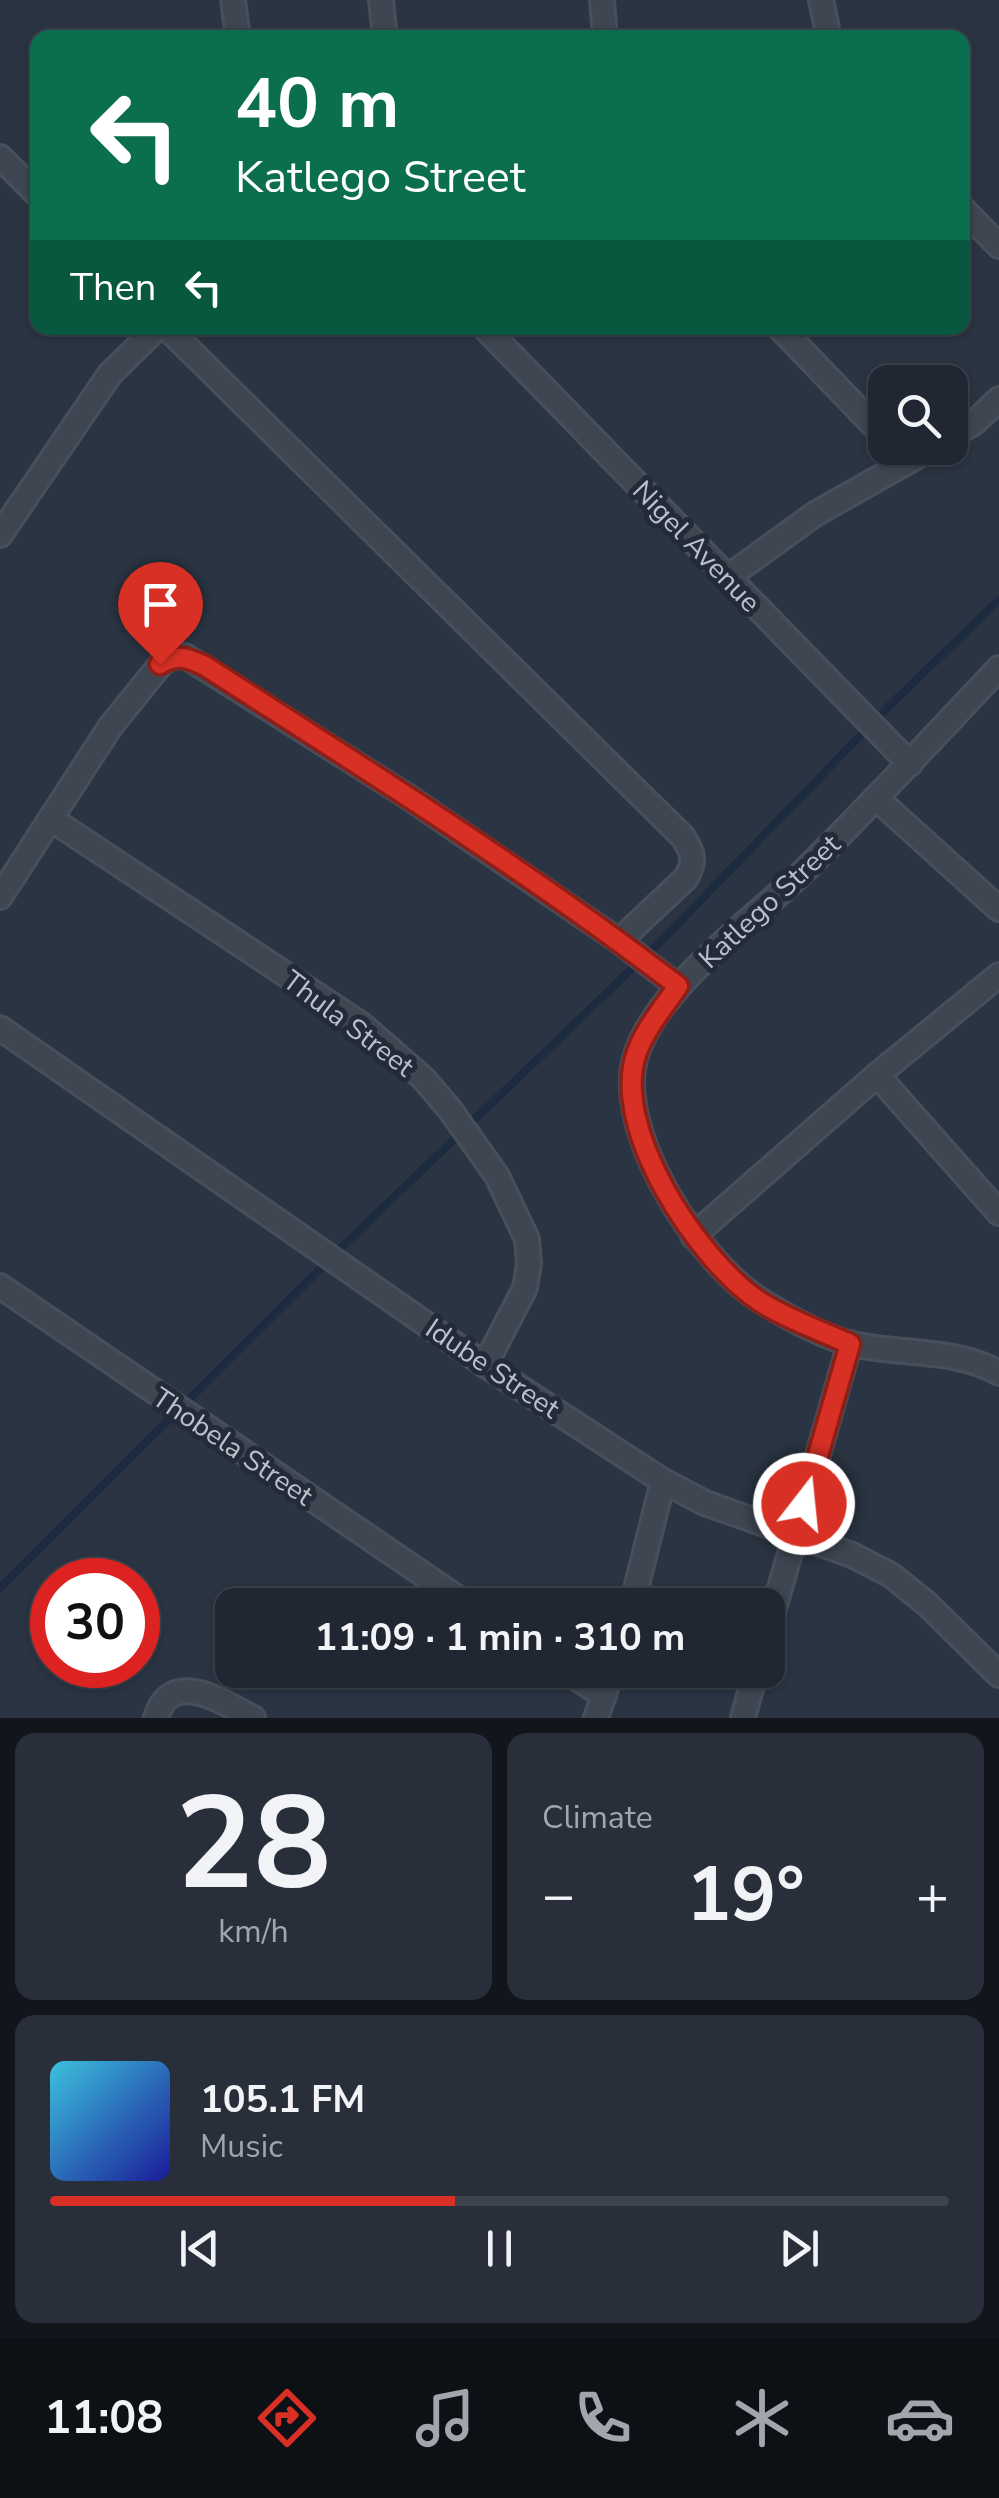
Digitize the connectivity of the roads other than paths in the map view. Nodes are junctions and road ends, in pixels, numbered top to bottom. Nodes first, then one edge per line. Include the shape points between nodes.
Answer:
1 (233, 0) edge
2 (381, 0) edge
3 (602, 0) edge
4 (820, 0) edge
5 (237, 30) edge
6 (384, 30) edge
7 (604, 30) edge
8 (827, 30) edge
9 (0, 157) edge
10 (30, 187) edge
11 (970, 216) edge
12 (999, 246) edge
13 (149, 335) edge
14 (175, 335) edge
15 (491, 335) edge
16 (787, 335) edge
17 (999, 399) edge
18 (868, 419) edge
19 (968, 426) edge
20 (887, 465) edge
21 (0, 535) edge
22 (728, 577) junction
23 (999, 668) edge
24 (910, 764) junction
25 (876, 798) junction
26 (51, 818) junction
27 (0, 897) edge
28 (999, 909) edge
29 (619, 941) junction
30 (999, 976) edge
31 (678, 986) junction
32 (0, 1028) edge
33 (877, 1075) junction
34 (999, 1213) edge
35 (693, 1236) junction
36 (0, 1286) edge
37 (850, 1344) junction
38 (485, 1364) junction
39 (999, 1373) edge
40 (663, 1481) junction
41 (794, 1536) junction
42 (443, 1588) edge
43 (636, 1588) edge
44 (780, 1588) edge
45 (999, 1675) edge
46 (582, 1688) edge
47 (751, 1688) edge
48 (600, 1707) edge
49 (156, 1718) edge
50 (253, 1718) edge
51 (743, 1718) edge

1 - 5 street
2 - 6 street
3 - 7 street
4 - 8 street
9 - 10 street
11 - 12 street
13 - 21 street via 110,374
14 - 29 street via 683,836 694,854 686,878
15 - 22 street, Nigel Avenue
16 - 18 street
17 - 19 street
20 - 22 street
22 - 24 street, Nigel Avenue
23 - 24 street, Katlego Street
24 - 25 street, Katlego Street
25 - 28 street
25 - 31 street, Katlego Street
26 - 27 street
26 - 29 street via 160,664 185,656
26 - 38 street, Thula Street via 362,1026 451,1112 497,1176 527,1239 525,1288
29 - 31 street
30 - 33 street
31 - 35 street, Katlego Street via 637,1051 631,1080 663,1190
32 - 38 street, Idube Street
33 - 34 street
33 - 35 street
35 - 37 street, Katlego Street via 758,1300
36 - 42 street, Thobela Street
37 - 39 street, Katlego Street via 972,1361
37 - 41 street
38 - 40 street, Idube Street
40 - 41 street, Idube Street
40 - 43 street
41 - 44 street
41 - 45 street, Idube Street via 891,1576
46 - 48 street
47 - 51 street
49 - 50 street via 167,1700 189,1690

